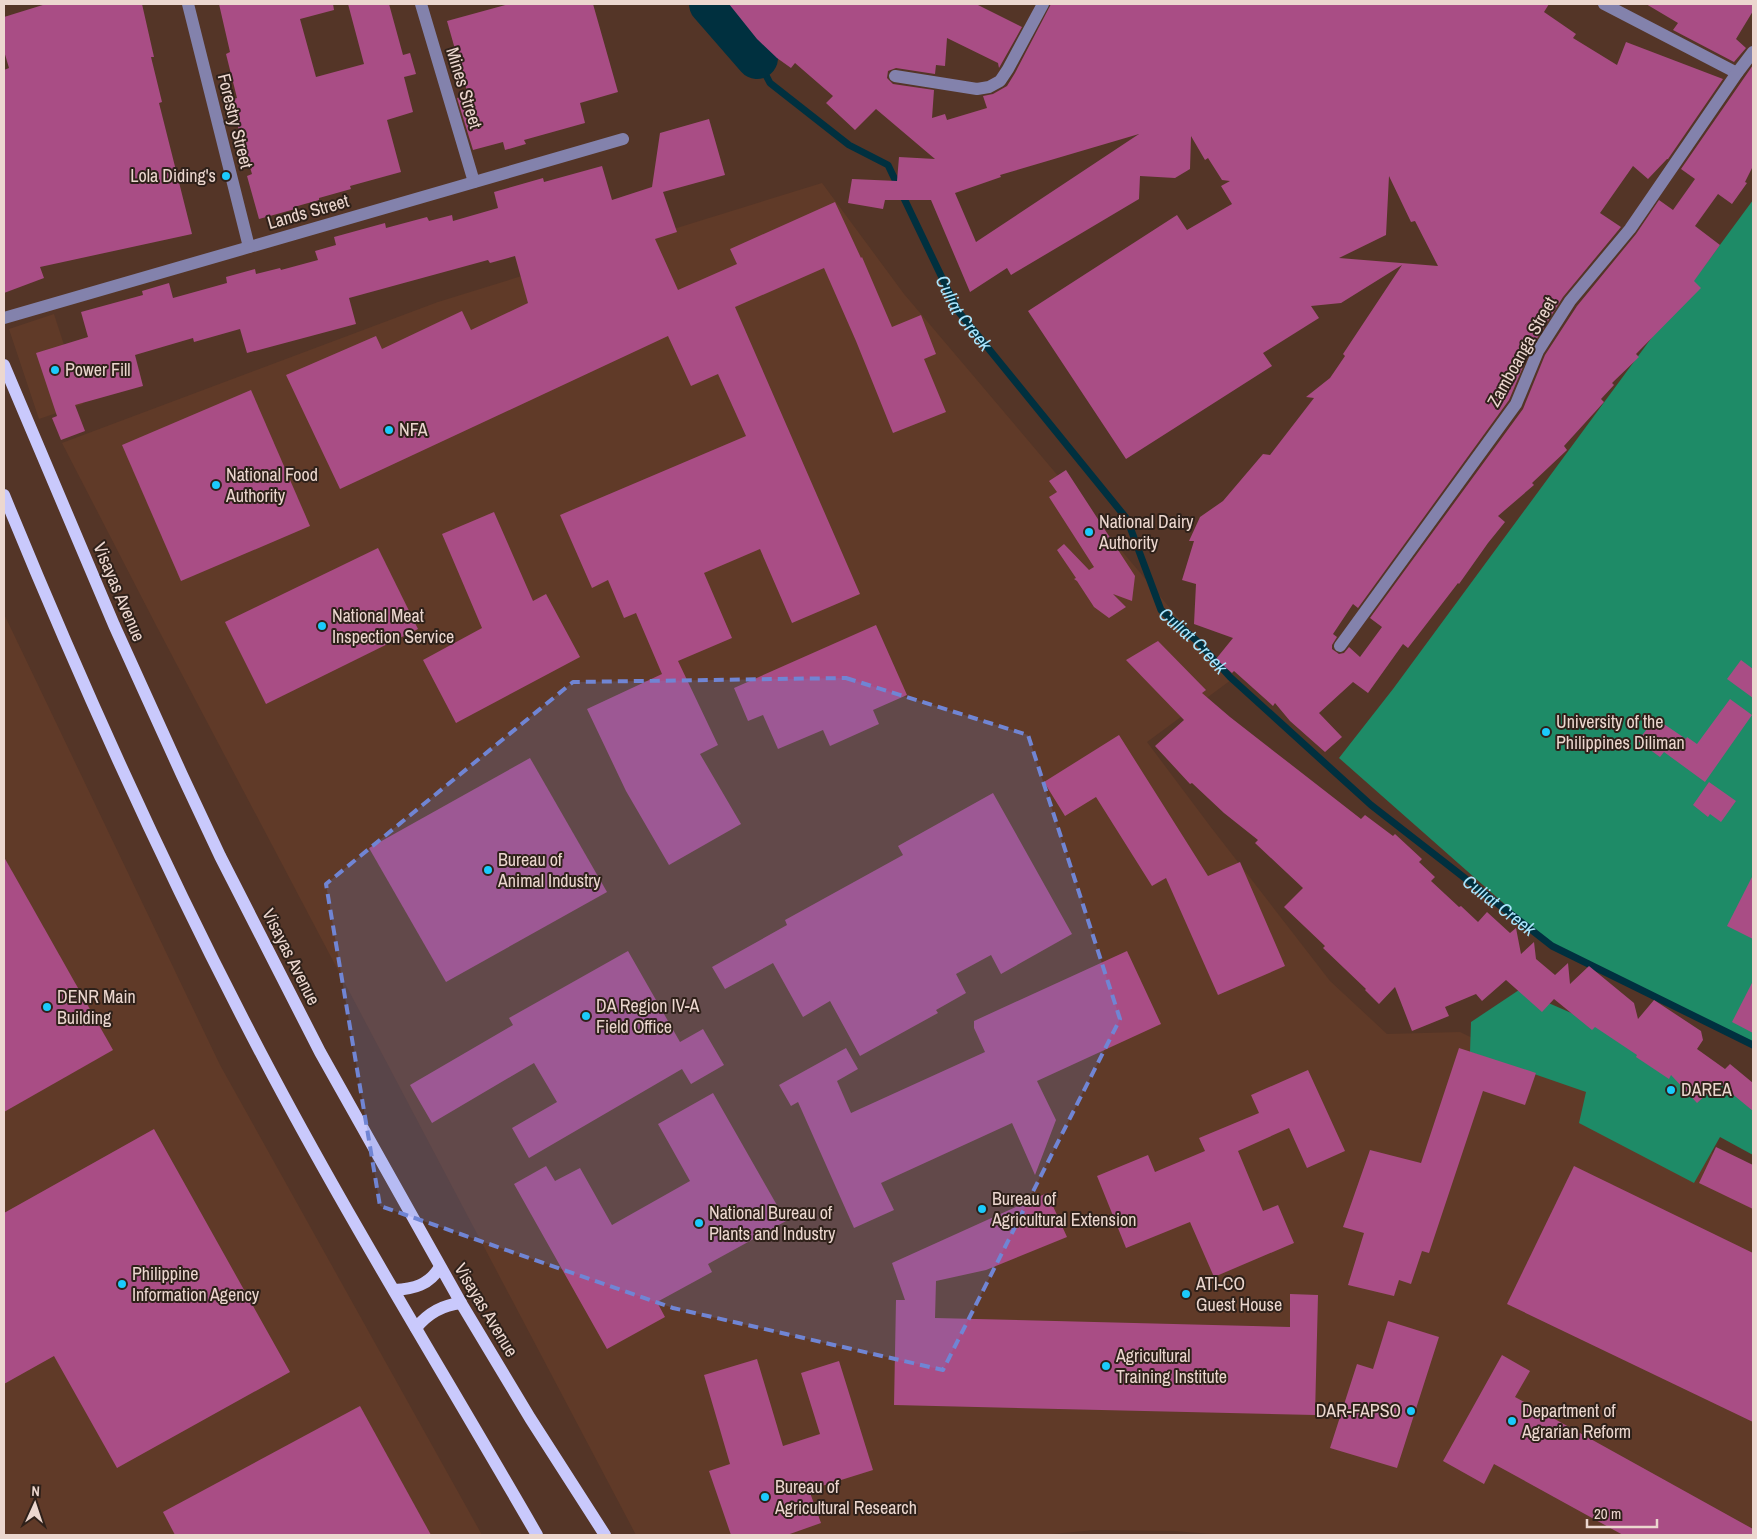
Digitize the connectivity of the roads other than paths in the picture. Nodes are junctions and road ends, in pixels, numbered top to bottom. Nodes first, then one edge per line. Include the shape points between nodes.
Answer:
1 (188, 4) edge
2 (421, 4) edge
3 (1043, 4) edge
4 (1604, 4) edge
5 (1753, 52) edge
6 (1737, 73) junction
7 (895, 76) dead end
8 (623, 139) dead end
9 (474, 182) junction
10 (249, 247) junction
11 (4, 318) edge
12 (4, 365) edge
13 (4, 495) edge
14 (1340, 646) dead end
15 (440, 1267) junction
16 (394, 1290) junction
17 (461, 1303) junction
18 (416, 1328) junction
19 (537, 1535) edge
20 (605, 1535) edge

1 - 10 street, Forestry Street
2 - 9 street, Mines Street
3 - 7 street via 1008,69 1000,81 989,87 977,89
4 - 6 street
5 - 6 street, Zamboanga Street
6 - 14 street, Zamboanga Street via 1630,228 1570,301 1538,351 1516,404
8 - 9 street, Lands Street
9 - 10 street, Lands Street
10 - 11 street, Lands Street
12 - 15 main road, Visayas Avenue via 114,625 220,856 338,1086
13 - 16 main road via 70,654 190,913 274,1078
15 - 16 main road via 427,1282 417,1287
15 - 17 main road, Visayas Avenue
16 - 18 main road
17 - 18 main road via 436,1310
17 - 20 main road, Visayas Avenue
18 - 19 main road

